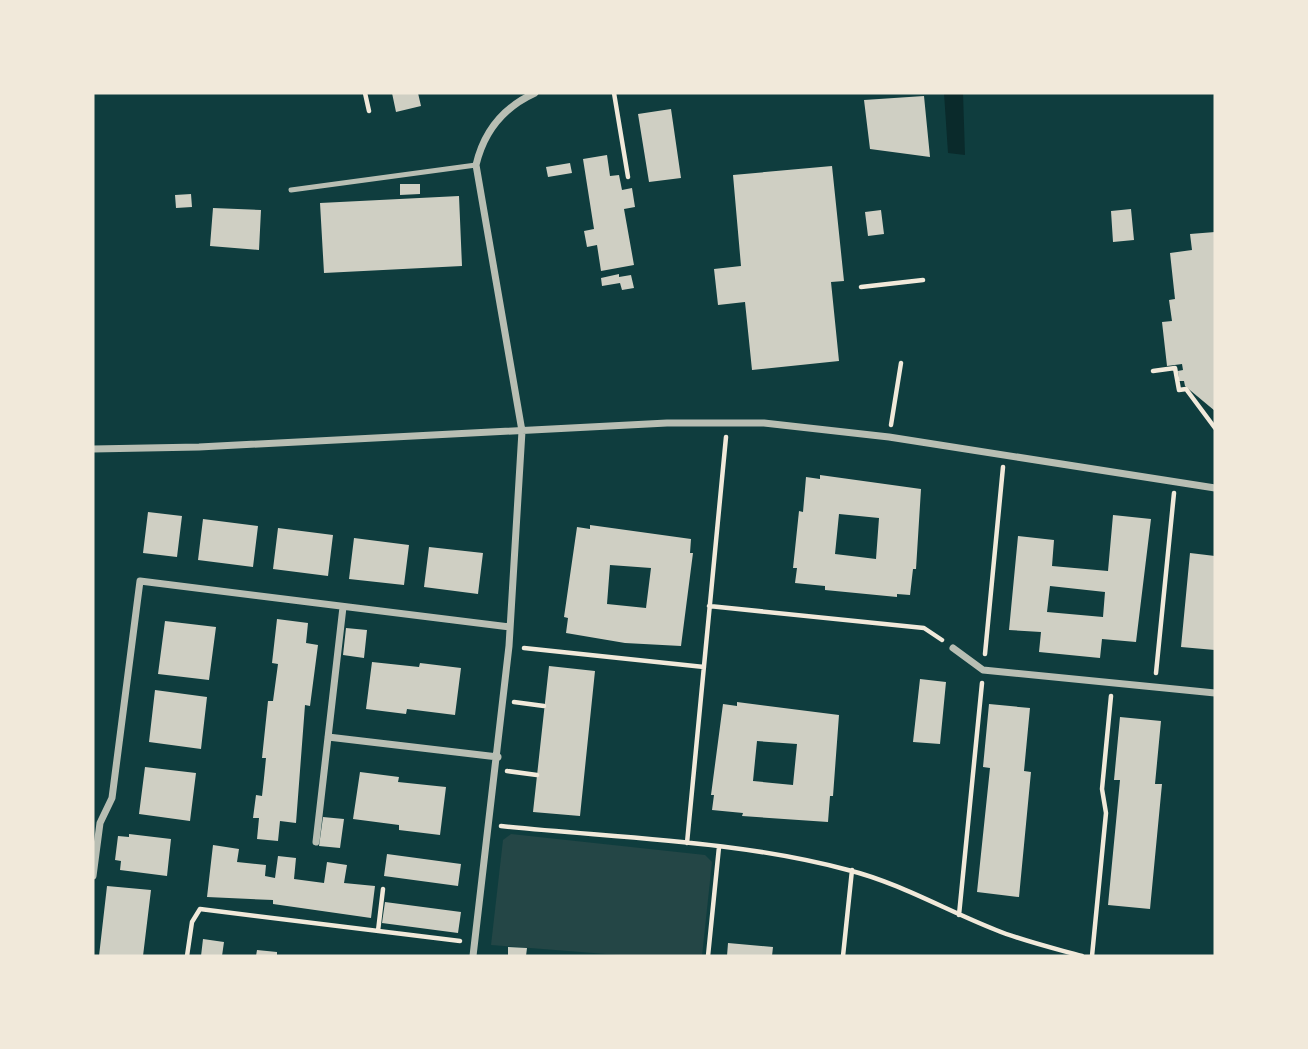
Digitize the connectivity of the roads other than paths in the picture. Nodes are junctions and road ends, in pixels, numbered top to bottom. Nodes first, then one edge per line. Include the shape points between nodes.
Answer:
1 (535, 93) edge
2 (476, 165) junction
3 (291, 190) dead end
4 (522, 431) junction
5 (93, 449) edge
6 (1215, 488) edge
7 (343, 607) junction
8 (510, 627) junction
9 (953, 648) road end
10 (1215, 693) edge
11 (328, 737) junction
12 (498, 757) junction
13 (316, 842) dead end
14 (93, 876) edge
15 (473, 956) edge

1 - 2 street via 511,105 495,121
2 - 3 lane
2 - 4 street
4 - 5 street
4 - 6 street via 728,422 823,428
4 - 8 street
7 - 8 street
7 - 11 street
7 - 14 street via 140,582 112,798 100,823
8 - 12 street
9 - 10 street via 984,670
11 - 12 street
11 - 13 street
12 - 15 street

